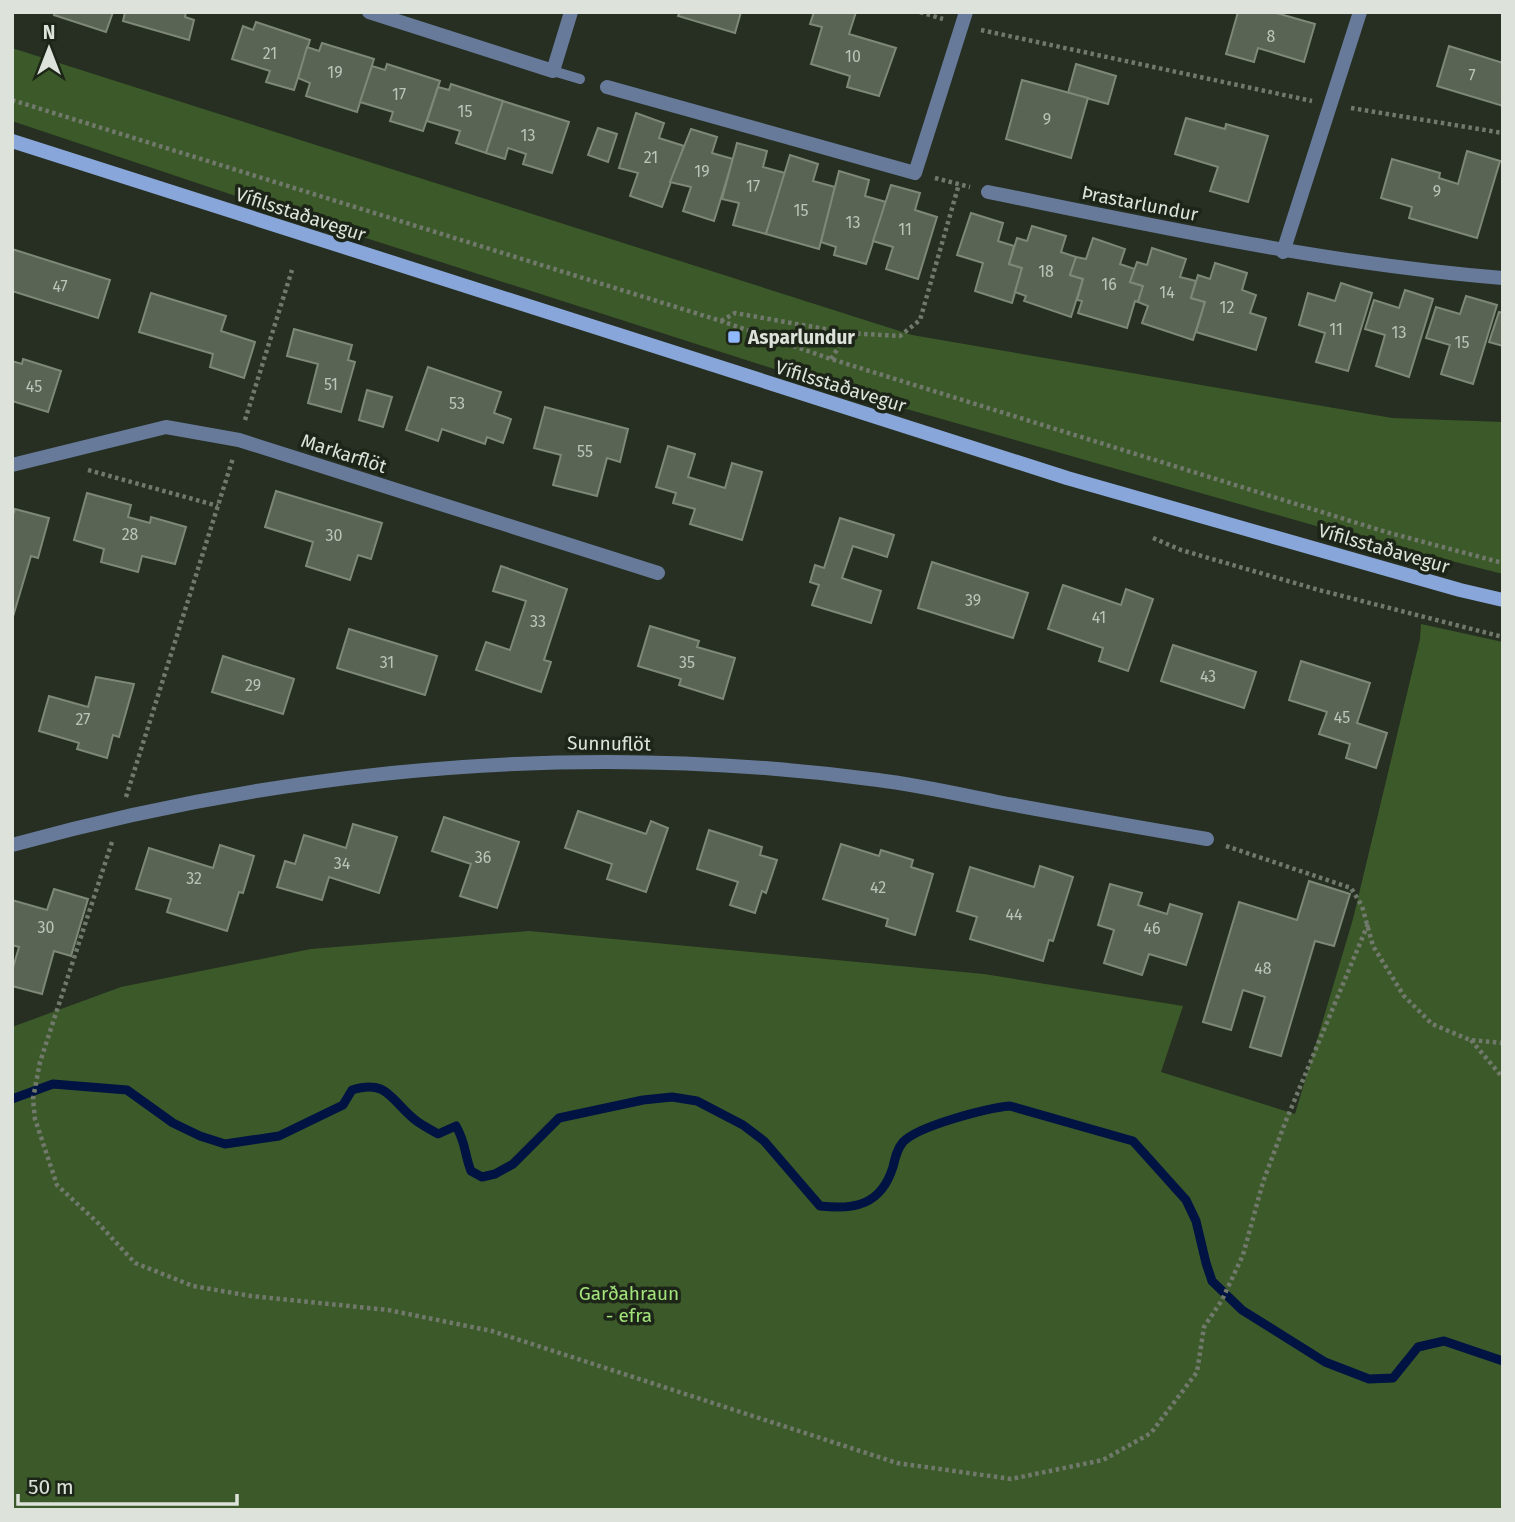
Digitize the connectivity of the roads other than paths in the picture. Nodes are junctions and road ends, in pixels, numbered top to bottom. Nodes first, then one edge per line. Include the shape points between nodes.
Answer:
1 (369, 12) edge
2 (571, 12) edge
3 (1360, 12) edge
4 (964, 19) edge
5 (552, 71) junction
6 (580, 79) dead end
7 (607, 86) dead end
8 (12, 141) edge
9 (988, 192) road end
10 (1283, 252) junction
11 (1503, 278) edge
12 (12, 465) edge
13 (658, 573) dead end
14 (1503, 600) edge
15 (1207, 839) road end
16 (12, 845) edge

1 - 5 street
2 - 5 street
3 - 10 street
4 - 7 street via 915,173
5 - 6 lane
8 - 14 main road, Vífilsstaðavegur via 1067,478
9 - 10 street, Þrastarlundur
10 - 11 street, Þrastarlundur via 1420,272
12 - 13 street, Markarflöt via 166,427 239,440
15 - 16 street, Sunnuflöt via 879,780 709,764 579,760 409,770 267,789 178,804

